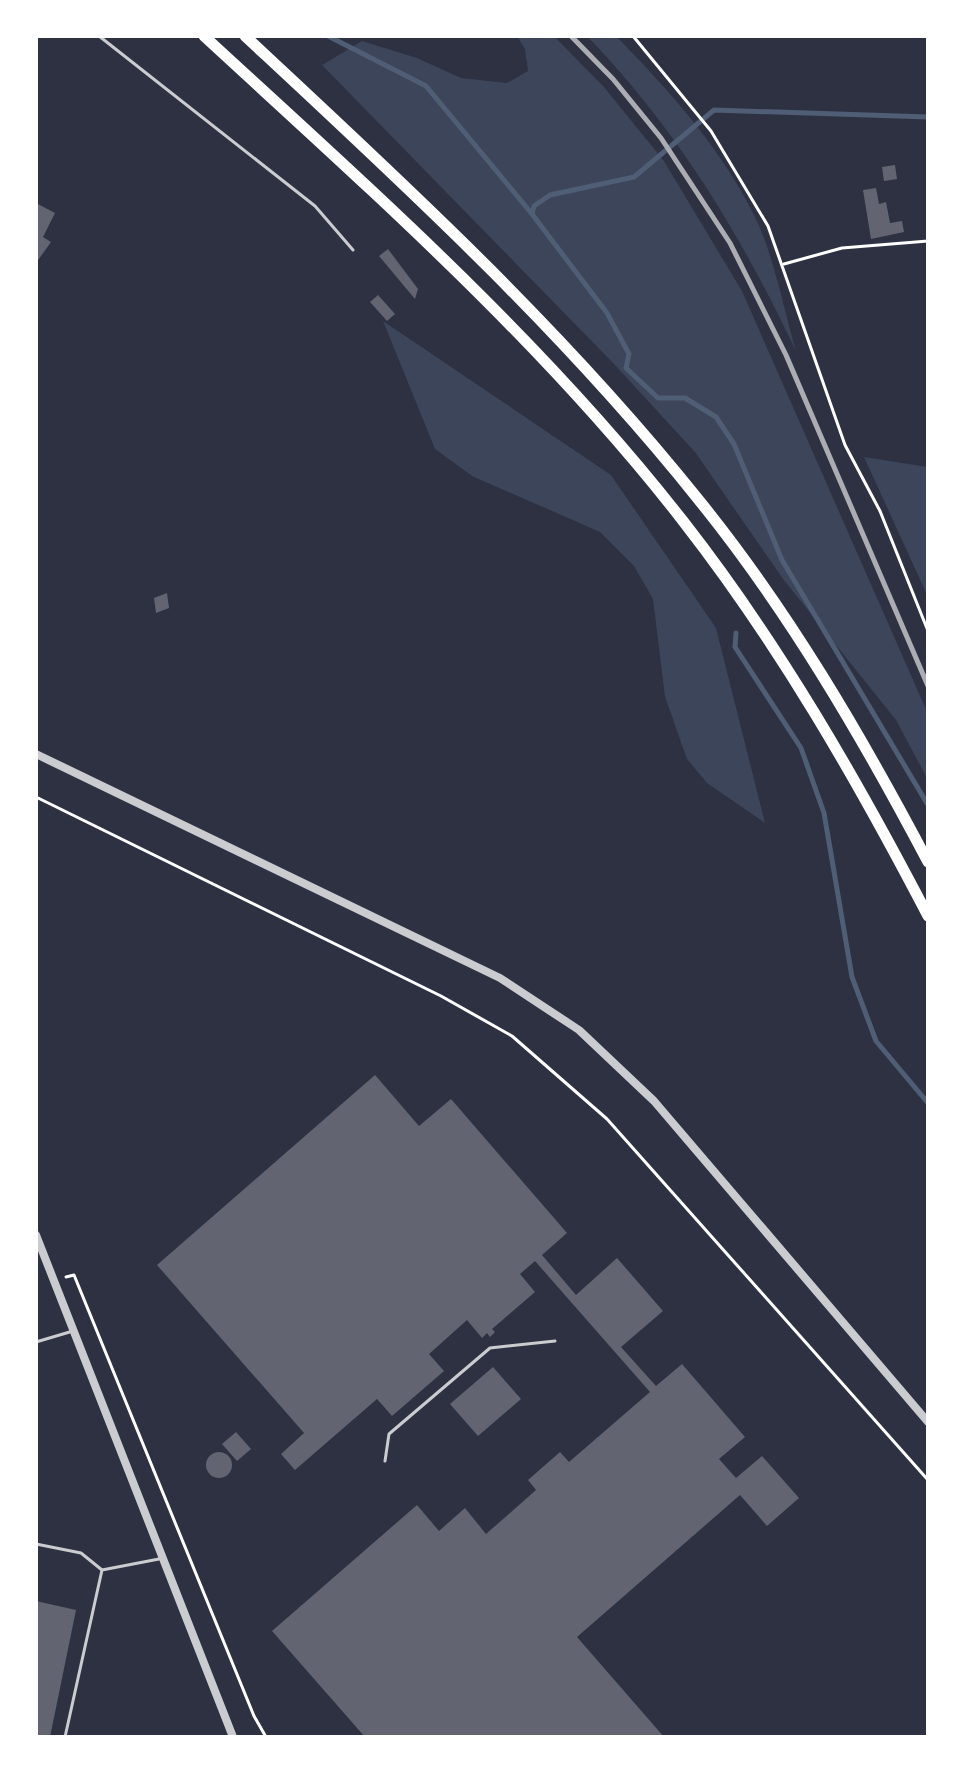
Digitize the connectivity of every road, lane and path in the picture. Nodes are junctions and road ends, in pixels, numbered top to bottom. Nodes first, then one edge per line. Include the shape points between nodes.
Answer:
1 (99, 36) edge
2 (204, 36) edge
3 (245, 36) edge
4 (633, 36) edge
5 (928, 241) edge
6 (353, 250) dead end
7 (784, 264) junction
8 (928, 631) edge
9 (36, 754) edge
10 (36, 797) edge
11 (928, 862) edge
12 (928, 916) edge
13 (36, 1236) edge
14 (54, 1282) junction
15 (73, 1331) junction
16 (555, 1341) dead end
17 (36, 1342) edge
18 (928, 1422) edge
19 (385, 1461) dead end
20 (928, 1480) edge
21 (36, 1544) edge
22 (163, 1558) junction
23 (102, 1570) junction
24 (65, 1737) edge
25 (233, 1737) edge
26 (266, 1737) edge

1 - 6 lane via 315,206
2 - 12 highway via 387,203 529,344 674,510 815,710
3 - 11 highway via 531,308 629,415 772,599 836,697
4 - 7 path via 711,131 762,215
5 - 7 path via 842,248
7 - 8 path via 845,445 880,511
9 - 18 street via 500,978 579,1030 654,1101
10 - 20 path via 512,1036 607,1119
13 - 14 street
14 - 15 street
14 - 26 path via 74,1275 195,1577
15 - 17 lane
15 - 22 street
16 - 19 lane via 490,1348 389,1434
21 - 23 lane via 81,1553
22 - 23 lane
22 - 25 street
23 - 24 lane

